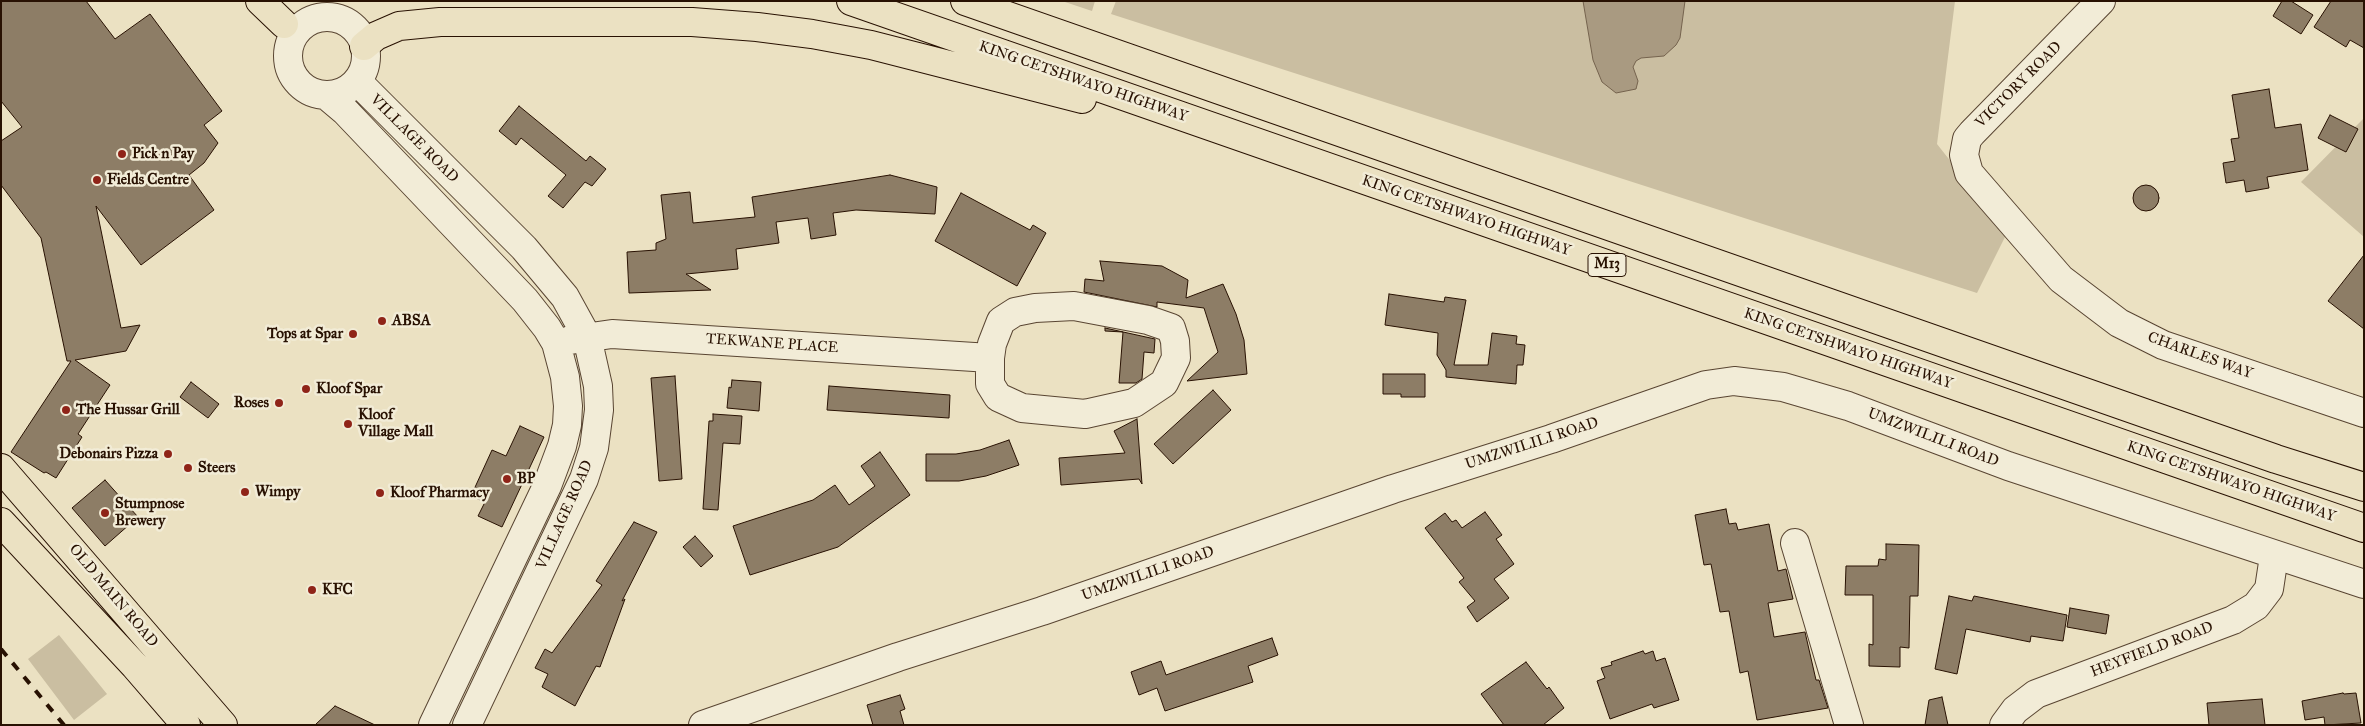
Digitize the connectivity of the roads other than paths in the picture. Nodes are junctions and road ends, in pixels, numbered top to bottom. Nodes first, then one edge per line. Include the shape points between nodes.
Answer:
1 (260, 1) edge
2 (309, 1) edge
3 (851, 1) edge
4 (965, 1) edge
5 (2101, 1) edge
6 (335, 19) junction
7 (284, 21) edge
8 (364, 46) junction
9 (357, 80) junction
10 (326, 95) junction
11 (1261, 144) junction
12 (2052, 269) joint
13 (587, 337) junction
14 (556, 343) junction
15 (990, 358) junction
16 (2364, 413) edge
17 (1, 468) edge
18 (2364, 487) edge
19 (1, 522) edge
20 (2364, 528) edge
21 (1795, 543) dead end
22 (2274, 556) junction
23 (2364, 584) edge
24 (440, 720) edge
25 (186, 725) edge
26 (223, 725) edge
27 (467, 725) edge
28 (703, 725) edge
29 (1848, 725) edge
30 (2004, 725) edge

1 - 7 main road
2 - 6 street
3 - 11 main road, KING CETSHWAYO HIGHWAY / M13
4 - 18 main road, M13
5 - 12 street, VICTORY ROAD via 1990,112 1972,132 1965,146 1964,160 1970,173
6 - 7 street via 307,23
6 - 8 street via 353,29
7 - 10 street via 290,71 302,87
8 - 9 street via 363,70
8 - 11 main road via 387,30 421,23 682,22 757,27 872,45
9 - 10 street via 344,91
9 - 13 street, VILLAGE ROAD via 524,248 565,297
10 - 14 street, VILLAGE ROAD via 525,300
11 - 20 main road, KING CETSHWAYO HIGHWAY / M13
12 - 16 street, CHARLES WAY via 2070,287 2119,323 2163,345
13 - 14 street, TEKWANE PLACE
13 - 15 street, TEKWANE PLACE via 612,334
13 - 27 street, VILLAGE ROAD via 598,386 599,410 594,448 580,488
14 - 24 street, VILLAGE ROAD via 565,376 568,406 562,446 541,500
15 - 15 street via 990,384 998,397 1022,408 1085,414 1134,403 1164,383 1176,358 1176,341 1171,328 1148,320 1074,306 1034,308 1015,312 1001,321
17 - 26 main road, OLD MAIN ROAD
19 - 25 main road, OLD MAIN ROAD
21 - 29 street
22 - 23 street, UMZWILILI ROAD
22 - 28 street, UMZWILILI ROAD via 2008,466 1848,406 1756,382 1722,382 1393,489
22 - 30 street, HEYFIELD ROAD via 2269,589 2256,606 2233,620 2036,694 2014,710

